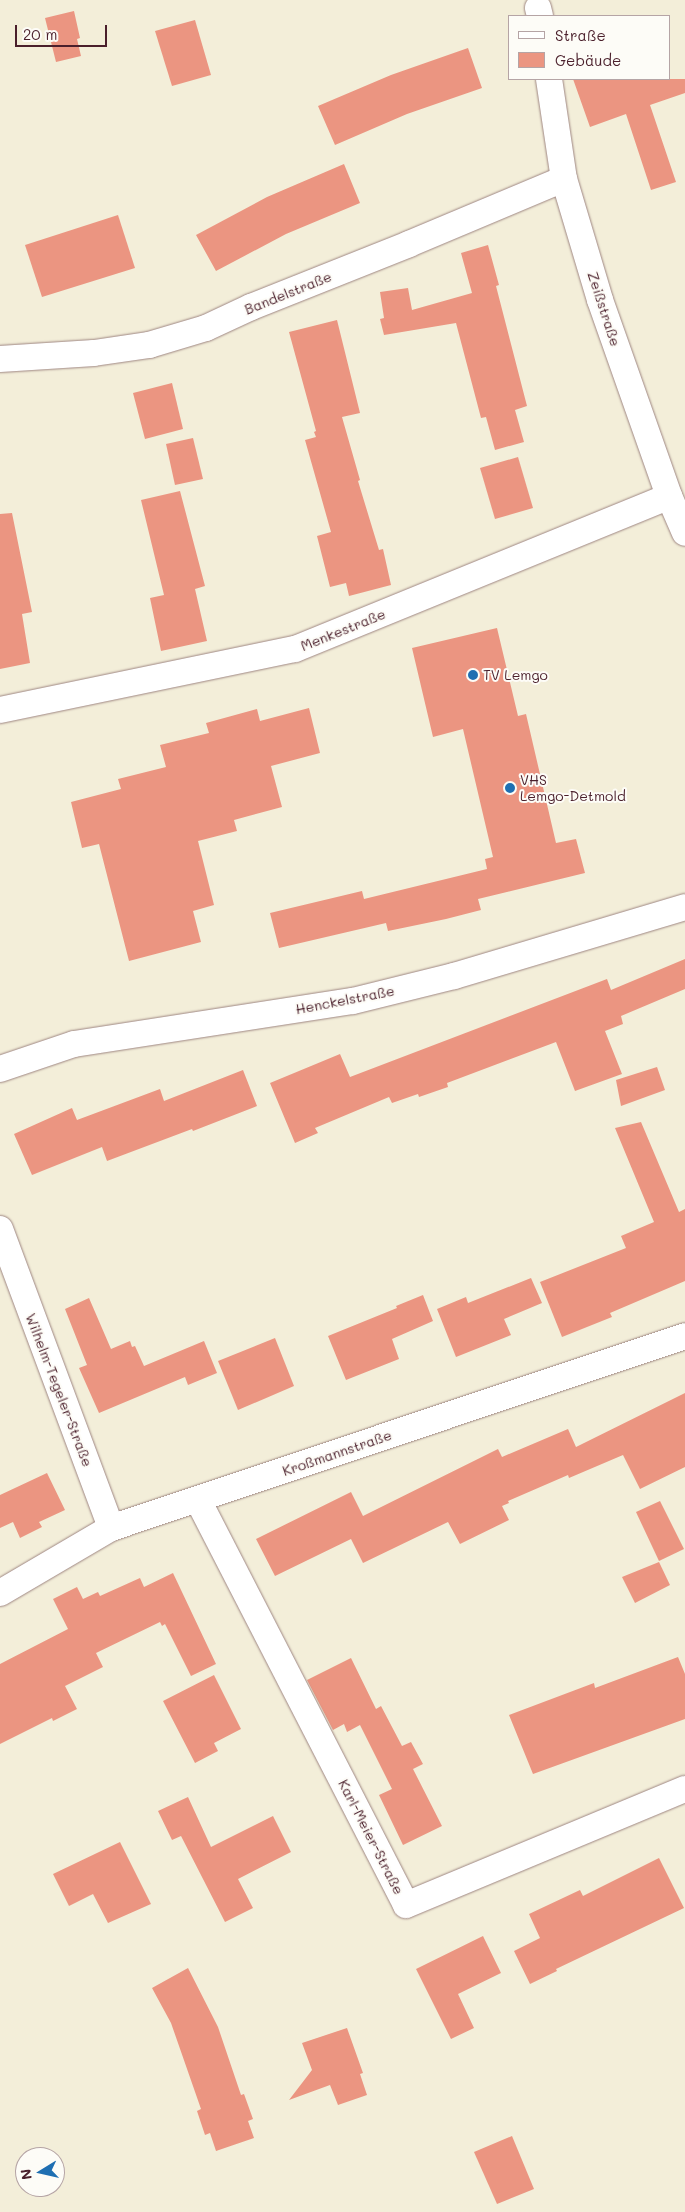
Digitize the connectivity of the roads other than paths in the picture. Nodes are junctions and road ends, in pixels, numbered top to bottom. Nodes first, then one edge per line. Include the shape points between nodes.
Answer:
1 (549, 80) edge
2 (564, 179) junction
3 (0, 359) edge
4 (669, 496) junction
5 (685, 533) edge
6 (0, 710) edge
7 (685, 907) edge
8 (0, 1069) edge
9 (2, 1246) edge
10 (685, 1336) edge
11 (198, 1500) junction
12 (111, 1528) junction
13 (0, 1593) edge
14 (685, 1789) edge

1 - 2 street, Zeißstraße
2 - 3 street, Bandelstraße via 206,328 148,345 94,353
2 - 4 street, Zeißstraße via 600,300
4 - 5 street, Zeißstraße
4 - 6 street, Menkestraße via 295,649
7 - 8 street, Henckelstraße via 454,976 353,1001 74,1044
9 - 12 street, Wilhelm-Tegeler-Straße
10 - 11 street, Kroßmannstraße
11 - 12 street, Kroßmannstraße
11 - 14 street, Karl-Meier-Straße via 406,1905
12 - 13 street, Kroßmannstraße

